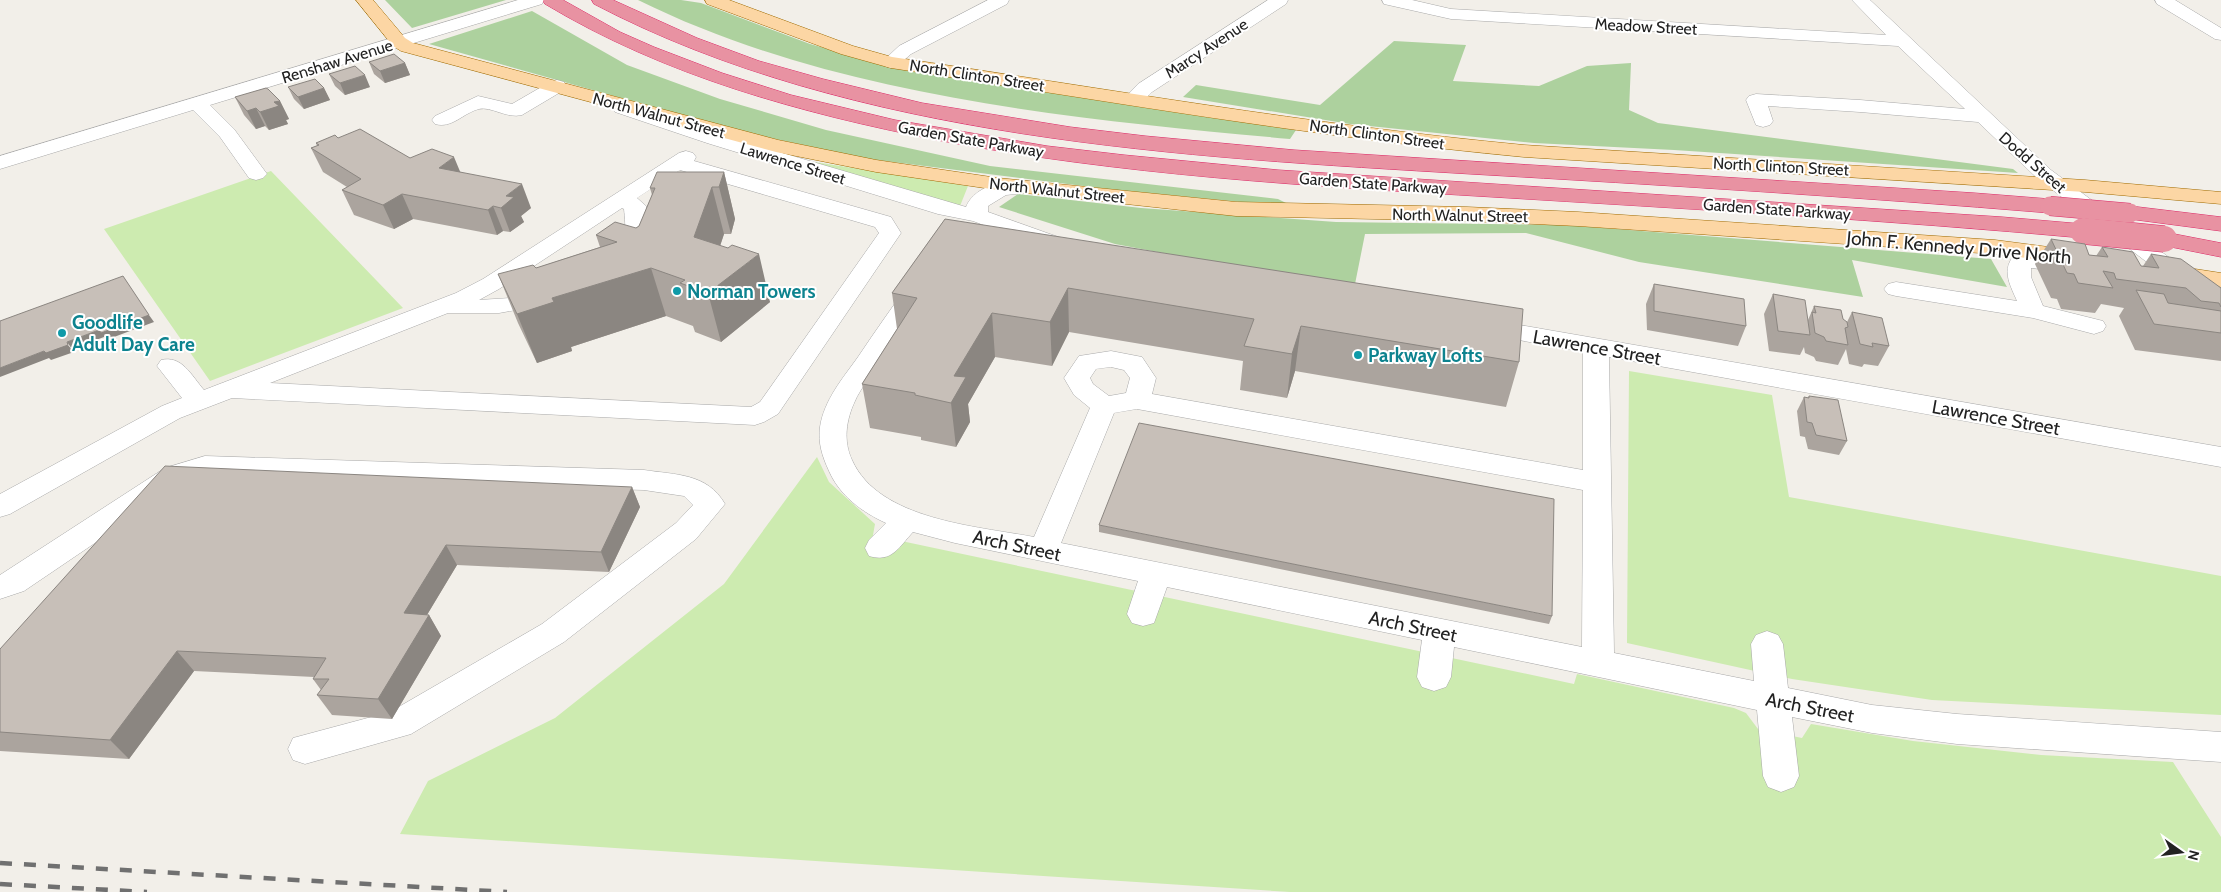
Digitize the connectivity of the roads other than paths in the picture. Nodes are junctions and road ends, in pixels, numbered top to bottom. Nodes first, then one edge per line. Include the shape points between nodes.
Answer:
1 (364, 0) edge
2 (536, 0) edge
3 (551, 0) edge
4 (713, 0) edge
5 (1001, 0) edge
6 (1280, 0) edge
7 (1390, 0) edge
8 (1860, 0) edge
9 (2163, 0) edge
10 (606, 2) edge
11 (2221, 35) edge
12 (1903, 41) junction
13 (399, 42) junction
14 (891, 62) junction
15 (556, 86) junction
16 (580, 93) junction
17 (1134, 99) junction
18 (198, 103) junction
19 (1983, 118) junction
20 (442, 120) dead end
21 (1763, 120) dead end
22 (137, 122) junction
23 (714, 139) junction
24 (678, 162) junction
25 (0, 163) edge
26 (1585, 164) junction
27 (1659, 169) junction
28 (256, 174) dead end
29 (0, 175) edge
30 (2056, 184) junction
31 (1025, 187) junction
32 (622, 198) junction
33 (2221, 198) edge
34 (980, 216) junction
35 (2221, 224) edge
36 (955, 232) edge
37 (1785, 233) joint
38 (2164, 239) junction
39 (2221, 246) edge
40 (2221, 250) edge
41 (1075, 252) edge
42 (2096, 265) joint
43 (2135, 266) edge
44 (2174, 273) junction
45 (611, 276) edge
46 (925, 276) edge
47 (2221, 280) edge
48 (1896, 289) dead end
49 (566, 294) edge
50 (444, 306) junction
51 (2221, 307) edge
52 (2033, 311) junction
53 (1460, 323) edge
54 (2094, 326) dead end
55 (1596, 347) junction
56 (170, 366) dead end
57 (226, 389) junction
58 (198, 400) junction
59 (1136, 400) junction
60 (1104, 406) junction
61 (2221, 457) edge
62 (1597, 483) junction
63 (0, 507) edge
64 (907, 520) junction
65 (880, 548) dead end
66 (1042, 550) junction
67 (1156, 573) junction
68 (0, 587) edge
69 (1143, 614) dead end
70 (1439, 632) junction
71 (1767, 644) dead end
72 (1598, 664) junction
73 (1434, 676) dead end
74 (1773, 700) junction
75 (2221, 746) edge
76 (305, 749) dead end
77 (1781, 776) dead end

1 - 13 main road, North Walnut Street
2 - 13 street, Renshaw Avenue
3 - 38 highway, Garden State Parkway, bridge via 622,39 738,84 849,115 965,140 1197,170 1950,220
4 - 14 main road, North Clinton Street via 847,50
5 - 14 street via 905,50
6 - 17 street, Marcy Avenue via 1145,88
7 - 12 street, Meadow Street via 1450,14
8 - 12 street, Dodd Street
9 - 11 street
10 - 26 highway, Garden State Parkway via 645,24 694,44 776,71 871,97 987,121 1099,138 1332,159
12 - 19 street, Dodd Street
13 - 15 main road, North Walnut Street via 415,50
13 - 18 street, Renshaw Avenue
14 - 17 main road, North Clinton Street
15 - 16 main road, North Walnut Street
15 - 20 street via 515,111 478,102
16 - 23 street, Lawrence Street
16 - 31 main road, North Walnut Street via 820,156
17 - 26 main road, North Clinton Street via 1506,150
18 - 22 street, Renshaw Avenue
18 - 28 street via 227,133
19 - 21 street via 1756,100
19 - 30 street, Dodd Street
22 - 25 street, Renshaw Avenue
22 - 29 street, Renshaw Avenue
23 - 24 street
23 - 34 street, Lawrence Street via 946,209
24 - 32 street
24 - 57 street via 883,222 890,233 769,408 755,416
26 - 27 highway, Garden State Parkway
27 - 30 main road, North Clinton Street
27 - 35 highway, Garden State Parkway, bridge
30 - 33 main road, North Clinton Street
30 - 44 street, Dodd Street
31 - 34 street via 990,194 977,206
31 - 37 main road, North Walnut Street via 1259,210 1578,219
32 - 45 street via 635,206 636,240 632,260
32 - 50 street via 491,284
34 - 36 street
34 - 41 street, Lawrence Street
37 - 42 main road, John F. Kennedy Drive North via 2002,247
38 - 39 highway, Garden State Parkway
38 - 40 highway
42 - 52 street via 2030,260 2020,263 2019,277
43 - 44 main road
44 - 47 main road
44 - 51 street, Dodd Street
46 - 64 street, Arch Street via 845,395 832,430 838,464 851,484 876,505
48 - 52 street
49 - 50 street via 477,309
50 - 57 street
52 - 54 street
53 - 55 street, Lawrence Street
55 - 61 street, Lawrence Street
55 - 62 street
56 - 58 street
57 - 58 street
58 - 63 street
59 - 60 street
59 - 60 street via 1143,378 1133,363 1111,359 1088,362 1077,378 1083,389
59 - 62 street
60 - 66 street
62 - 72 street
64 - 65 street
64 - 66 street, Arch Street
66 - 67 street, Arch Street
67 - 69 street
67 - 70 street, Arch Street
68 - 76 street via 12,583 175,475 205,466 644,480 692,487 711,504 686,531 553,633 399,724
70 - 72 street, Arch Street
70 - 73 street
71 - 74 street
72 - 74 street, Arch Street
74 - 75 street, Arch Street via 1914,725
74 - 77 street

